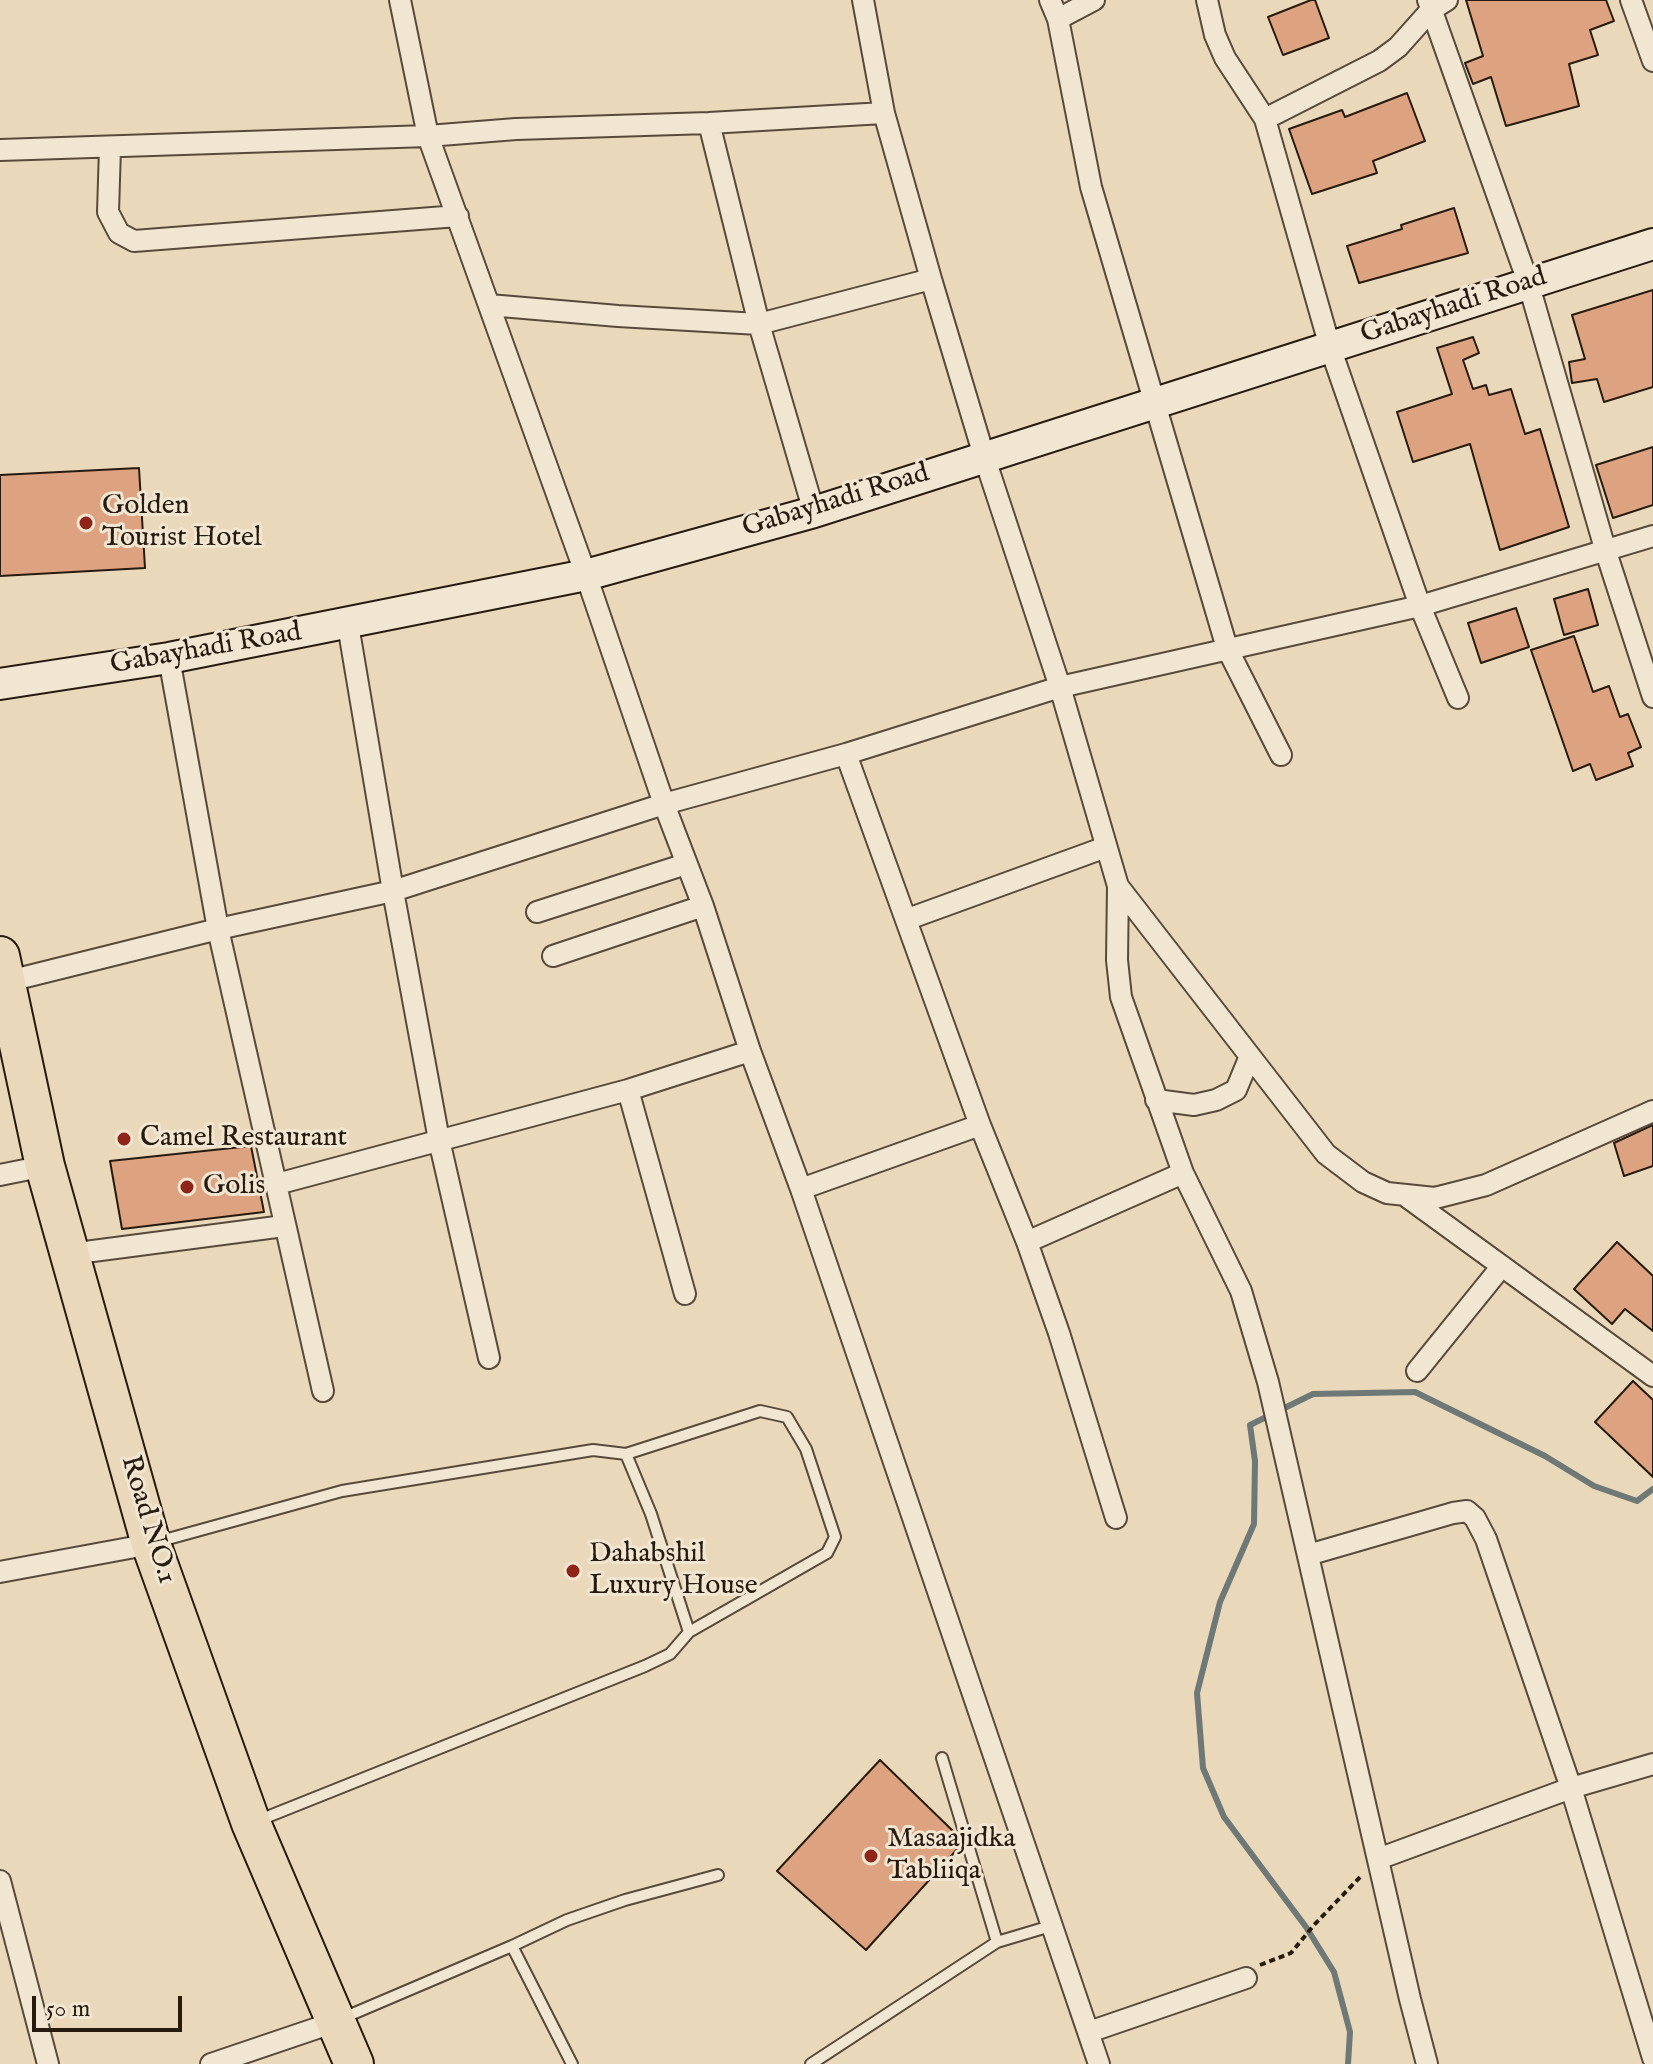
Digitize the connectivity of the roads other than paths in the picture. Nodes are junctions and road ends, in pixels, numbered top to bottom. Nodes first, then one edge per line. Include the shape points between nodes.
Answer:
1 (400, 0) edge
2 (863, 0) edge
3 (1094, 0) edge
4 (1207, 0) edge
5 (1631, 0) edge
6 (1436, 3) edge
7 (1054, 10) edge
8 (1653, 61) edge
9 (884, 113) junction
10 (1265, 119) junction
11 (709, 123) junction
12 (428, 136) junction
13 (110, 148) junction
14 (0, 150) edge
15 (458, 216) junction
16 (1653, 244) edge
17 (931, 279) junction
18 (1528, 282) junction
19 (489, 305) junction
20 (759, 324) junction
21 (1330, 347) junction
22 (1154, 404) junction
23 (984, 456) junction
24 (814, 512) junction
25 (1653, 536) edge
26 (1606, 552) junction
27 (586, 575) junction
28 (1420, 606) junction
29 (348, 625) junction
30 (1227, 648) junction
31 (169, 658) junction
32 (0, 684) edge
33 (1060, 687) junction
34 (1653, 697) edge
35 (1458, 698) dead end
36 (846, 754) junction
37 (1281, 755) dead end
38 (664, 804) junction
39 (1106, 847) junction
40 (686, 864) junction
41 (1118, 886) junction
42 (393, 891) junction
43 (703, 906) junction
44 (537, 912) dead end
45 (908, 919) junction
46 (218, 929) junction
47 (553, 956) dead end
48 (3, 969) edge
49 (750, 1051) junction
50 (1250, 1056) junction
51 (628, 1090) junction
52 (1156, 1100) junction
53 (1653, 1111) edge
54 (980, 1125) junction
55 (439, 1140) junction
56 (45, 1166) junction
57 (1183, 1173) junction
58 (0, 1175) edge
59 (277, 1184) junction
60 (801, 1189) junction
61 (1406, 1196) junction
62 (284, 1226) junction
63 (1027, 1242) junction
64 (70, 1254) junction
65 (1502, 1266) junction
66 (685, 1294) dead end
67 (489, 1358) dead end
68 (1417, 1371) dead end
69 (1653, 1376) edge
70 (323, 1391) dead end
71 (626, 1454) junction
72 (1116, 1518) dead end
73 (151, 1544) junction
74 (1308, 1555) junction
75 (0, 1572) edge
76 (689, 1632) junction
77 (942, 1758) dead end
78 (1653, 1764) edge
79 (1571, 1788) junction
80 (251, 1823) junction
81 (1378, 1859) junction
82 (718, 1875) dead end
83 (0, 1881) edge
84 (1054, 1925) junction
85 (997, 1942) junction
86 (512, 1946) junction
87 (1246, 1978) road end
88 (335, 2022) junction
89 (1089, 2032) junction
90 (1653, 2058) edge
91 (48, 2064) edge
92 (211, 2064) edge
93 (354, 2064) edge
94 (572, 2064) edge
95 (811, 2064) edge
96 (1099, 2064) edge
97 (1427, 2064) edge

1 - 12 street
2 - 9 street
3 - 7 street
4 - 10 street via 1225,58
5 - 8 street
6 - 10 street via 1379,61
6 - 18 street
7 - 22 street via 1091,187
9 - 11 street
9 - 17 street
10 - 21 street
11 - 12 street
11 - 20 street
12 - 13 street
12 - 15 street
13 - 14 street
13 - 15 street via 108,212 119,233 134,241
15 - 19 street
16 - 18 street, Gabayhadi Road
17 - 20 street
17 - 23 street
18 - 21 street, Gabayhadi Road
18 - 26 street
19 - 20 street
19 - 27 street
20 - 24 street
21 - 22 street, Gabayhadi Road
21 - 28 street
22 - 23 street, Gabayhadi Road
22 - 30 street
23 - 24 street, Gabayhadi Road
23 - 33 street
24 - 27 street, Gabayhadi Road
25 - 26 street
26 - 28 street
26 - 34 street
27 - 29 street, Gabayhadi Road
27 - 38 street
28 - 30 street
28 - 35 street
29 - 31 street, Gabayhadi Road
29 - 42 street
30 - 33 street
30 - 37 street
31 - 32 street, Gabayhadi Road
31 - 46 street
33 - 36 street
33 - 39 street
36 - 38 street
36 - 45 street
38 - 40 street
38 - 42 street
39 - 41 street
39 - 45 street
40 - 43 street
40 - 44 street
41 - 50 street
41 - 52 street via 1121,997
42 - 46 street
42 - 55 street
43 - 47 street
43 - 49 street
45 - 54 street
46 - 48 street
46 - 59 street
48 - 56 highway, Road NO.1
49 - 51 street
49 - 60 street
50 - 52 street via 1236,1090 1216,1100 1194,1105
50 - 61 street via 1326,1154 1363,1182
51 - 55 street
51 - 66 street
52 - 57 street
53 - 61 street via 1486,1185 1435,1198
54 - 60 street
54 - 63 street
55 - 59 street
55 - 67 street
56 - 58 street
56 - 64 highway, Road NO.1
57 - 63 street
57 - 74 street via 1241,1291
59 - 62 street
60 - 84 street
61 - 65 street
62 - 64 street
62 - 70 street
63 - 72 street
64 - 73 highway, Road NO.1
65 - 68 street
65 - 69 street
71 - 73 lane via 568,1453 342,1491
71 - 76 lane
71 - 76 lane via 760,1411 787,1417 806,1449 835,1537 827,1553
73 - 75 street
73 - 80 highway, Road NO.1
74 - 79 street via 1453,1513 1467,1511 1475,1518
74 - 81 street
76 - 80 lane via 670,1654 645,1666
77 - 85 lane
78 - 79 street
79 - 81 street
79 - 90 street
80 - 88 highway, Road NO.1
81 - 97 street
82 - 86 lane via 625,1900
83 - 91 street
84 - 85 lane
84 - 89 street
85 - 95 lane
86 - 88 lane
86 - 94 lane
87 - 89 street
88 - 92 street
88 - 93 highway, Road NO.1
89 - 96 street

